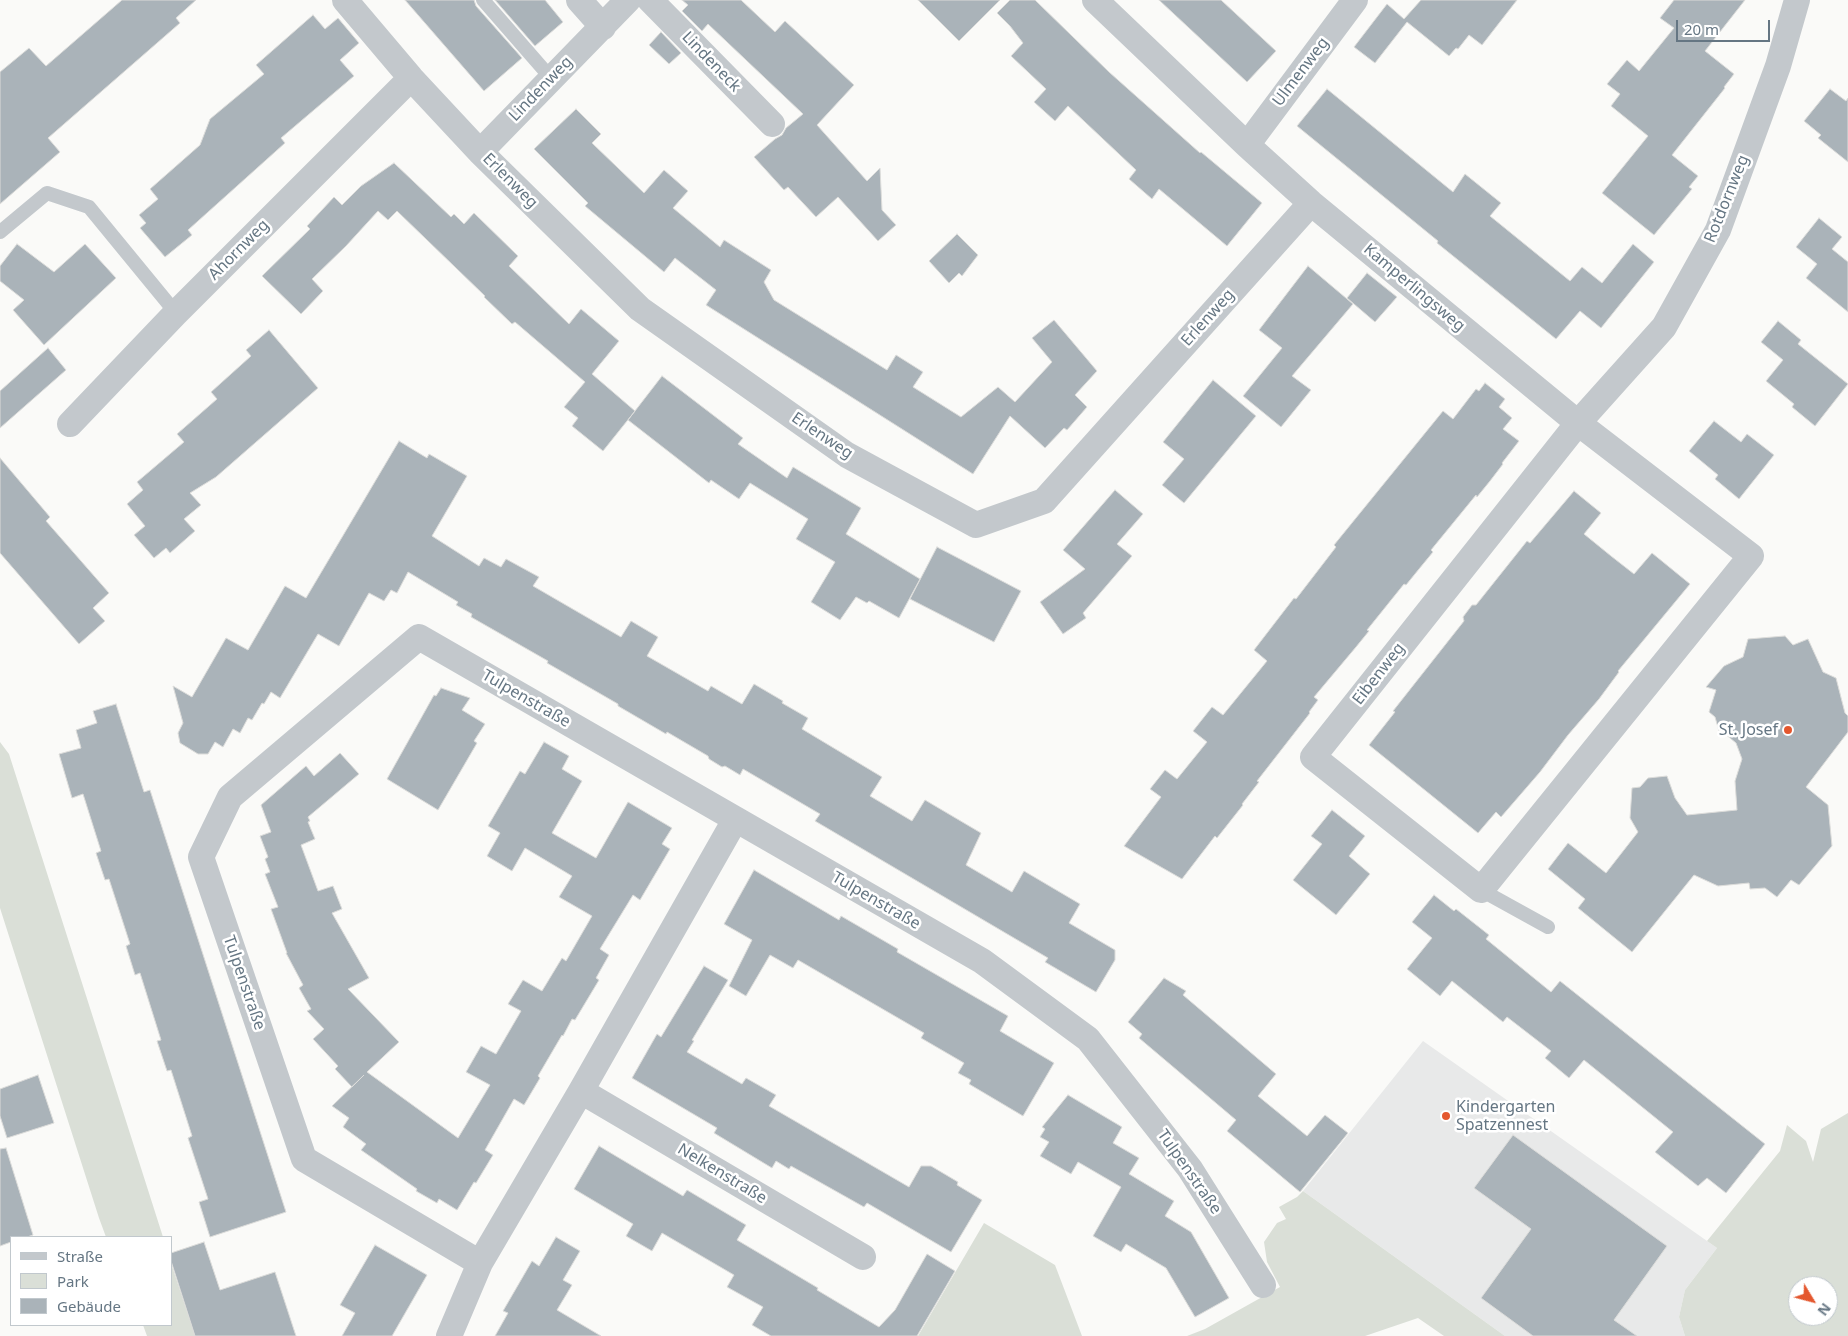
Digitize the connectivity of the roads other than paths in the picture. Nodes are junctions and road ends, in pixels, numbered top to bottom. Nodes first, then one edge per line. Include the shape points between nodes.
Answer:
1 (345, 0) edge
2 (483, 0) edge
3 (580, 0) edge
4 (628, 0) edge
5 (650, 0) edge
6 (1095, 0) edge
7 (1355, 0) edge
8 (1797, 0) edge
9 (602, 27) junction
10 (411, 78) junction
11 (551, 78) junction
12 (772, 124) dead end
13 (1247, 145) junction
14 (480, 152) junction
15 (1311, 203) junction
16 (0, 232) edge
17 (176, 313) junction
18 (1578, 423) junction
19 (70, 424) dead end
20 (735, 820) junction
21 (1481, 890) junction
22 (1548, 927) dead end
23 (581, 1091) junction
24 (863, 1257) dead end
25 (480, 1263) junction
26 (1263, 1285) dead end
27 (449, 1336) edge

1 - 10 street, Erlenweg
2 - 11 lane
3 - 9 street
4 - 9 street, Lindenweg
5 - 12 street, Lindeneck
6 - 13 street, Kamperlingsweg
7 - 13 street, Ulmenweg
8 - 18 street, Rotdornweg via 1778,66 1718,230 1664,326
9 - 11 street, Lindenweg
10 - 14 street, Erlenweg
10 - 17 street, Ahornweg
11 - 14 street, Lindenweg
13 - 15 street, Kamperlingsweg
14 - 15 street, Erlenweg via 640,309 847,455 976,525 1044,501
15 - 18 street, Kamperlingsweg
16 - 17 lane via 47,193 88,206
17 - 19 street, Ahornweg
18 - 21 street, Eibenweg via 1313,757
18 - 21 street, Kamperlingsweg via 1752,556
20 - 23 street
20 - 25 street, Tulpenstraße via 419,637 230,797 201,857 304,1160
20 - 26 street, Tulpenstraße via 982,961 1088,1039 1190,1169
21 - 22 lane, Eibenweg
23 - 24 street, Nelkenstraße
23 - 25 street
25 - 27 street

